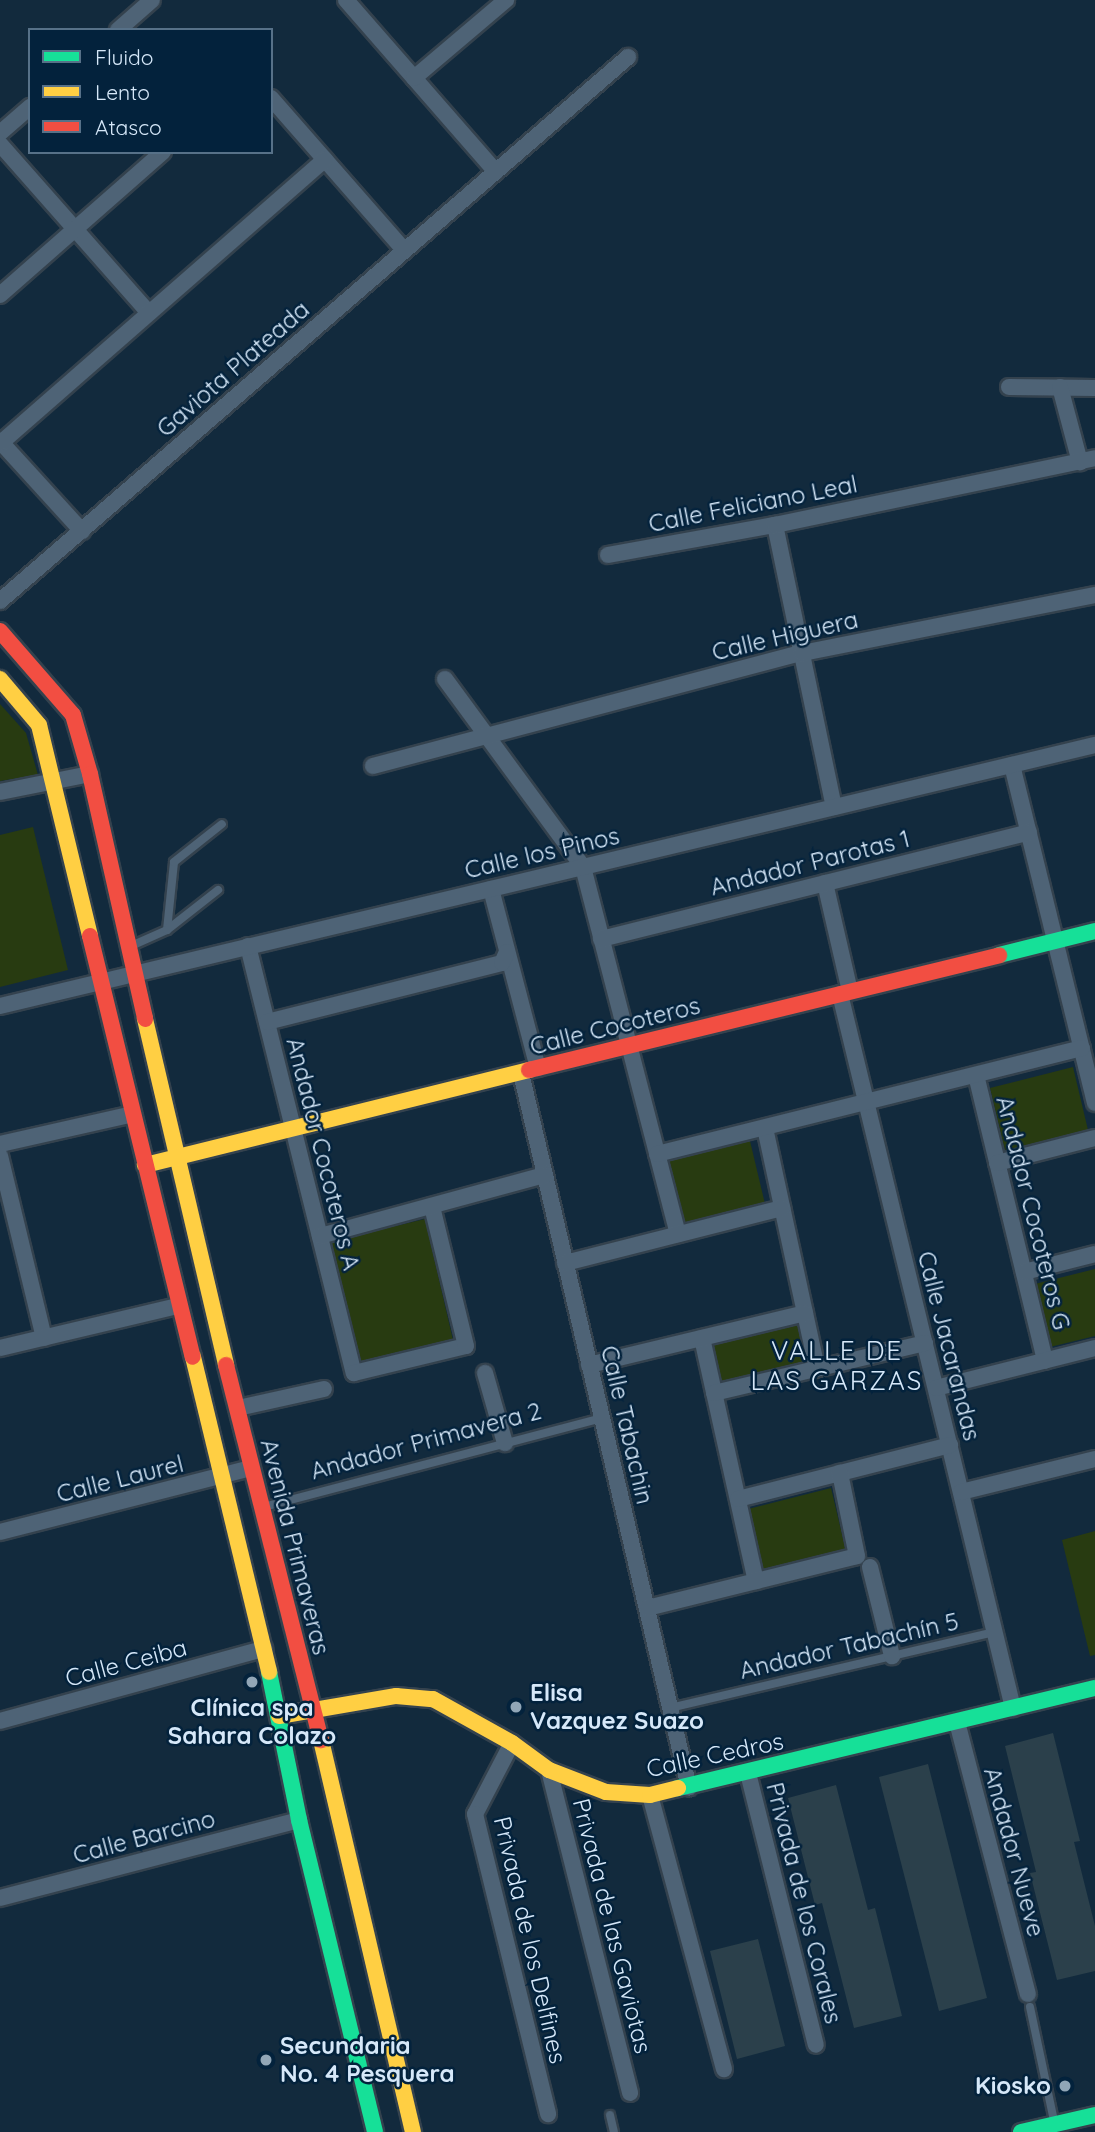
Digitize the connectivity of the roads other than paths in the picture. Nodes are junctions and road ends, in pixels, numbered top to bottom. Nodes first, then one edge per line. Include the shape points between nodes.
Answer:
1 (152, 0) edge
2 (346, 0) edge
3 (506, 0) edge
4 (120, 28) edge
5 (628, 57) dead end
6 (414, 78) junction
7 (273, 100) edge
8 (28, 109) edge
9 (0, 133) edge
10 (0, 144) edge
11 (161, 154) edge
12 (325, 159) junction
13 (496, 172) junction
14 (75, 229) junction
15 (405, 251) junction
16 (0, 295) edge
17 (149, 313) junction
18 (1009, 387) dead end
19 (1059, 387) junction
20 (1095, 388) edge
21 (1, 442) edge
22 (1087, 460) edge
23 (775, 525) junction
24 (82, 531) junction
25 (608, 555) dead end
26 (1095, 595) edge
27 (0, 601) edge
28 (0, 631) edge
29 (802, 653) junction
30 (0, 680) edge
31 (445, 680) dead end
32 (489, 737) junction
33 (1095, 745) edge
34 (1012, 765) junction
35 (373, 766) dead end
36 (90, 774) junction
37 (53, 781) junction
38 (0, 792) edge
39 (834, 807) junction
40 (222, 824) dead end
41 (1029, 832) junction
42 (583, 867) junction
43 (825, 883) junction
44 (491, 889) junction
45 (218, 890) dead end
46 (167, 930) junction
47 (1095, 931) edge
48 (601, 939) junction
49 (1055, 941) junction
50 (248, 946) junction
51 (128, 947) junction
52 (508, 952) junction
53 (135, 974) junction
54 (99, 982) junction
55 (845, 993) junction
56 (0, 1006) edge
57 (267, 1022) junction
58 (629, 1046) junction
59 (1082, 1048) junction
60 (538, 1068) junction
61 (521, 1073) junction
62 (976, 1075) junction
63 (867, 1103) junction
64 (1095, 1103) edge
65 (133, 1114) junction
66 (293, 1128) junction
67 (765, 1128) junction
68 (1095, 1138) edge
69 (0, 1144) edge
70 (657, 1154) junction
71 (0, 1156) edge
72 (176, 1157) junction
73 (997, 1163) junction
74 (145, 1165) junction
75 (545, 1175) junction
76 (6, 1205) edge
77 (432, 1206) junction
78 (782, 1208) junction
79 (678, 1234) junction
80 (320, 1237) junction
81 (1095, 1254) edge
82 (565, 1263) junction
83 (1024, 1272) junction
84 (178, 1306) junction
85 (805, 1313) junction
86 (44, 1338) junction
87 (702, 1338) junction
88 (925, 1343) junction
89 (0, 1348) edge
90 (1095, 1348) edge
91 (1045, 1361) junction
92 (590, 1365) junction
93 (817, 1368) junction
94 (485, 1373) dead end
95 (936, 1388) junction
96 (324, 1389) dead end
97 (714, 1393) junction
98 (238, 1408) junction
99 (602, 1418) junction
100 (505, 1443) junction
101 (950, 1446) junction
102 (1095, 1459) edge
103 (251, 1468) junction
104 (840, 1473) junction
105 (220, 1477) junction
106 (961, 1492) junction
107 (738, 1499) junction
108 (261, 1508) junction
109 (0, 1532) edge
110 (870, 1567) dead end
111 (756, 1581) junction
112 (647, 1608) junction
113 (995, 1632) junction
114 (264, 1649) junction
115 (892, 1656) junction
116 (1095, 1688) edge
117 (670, 1708) junction
118 (1013, 1708) junction
119 (314, 1710) junction
120 (279, 1716) junction
121 (0, 1721) edge
122 (957, 1722) junction
123 (512, 1743) junction
124 (549, 1770) junction
125 (748, 1773) junction
126 (689, 1788) junction
127 (650, 1795) junction
128 (299, 1821) junction
129 (0, 1898) edge
130 (1029, 2000) joint
131 (816, 2045) dead end
132 (724, 2068) dead end
133 (631, 2093) dead end
134 (548, 2114) dead end
135 (610, 2115) dead end
136 (1095, 2115) edge
137 (1055, 2124) junction
138 (375, 2132) edge
139 (413, 2132) edge
140 (614, 2132) edge
141 (1021, 2132) edge

1 - 4 street
2 - 6 street
3 - 6 street
5 - 13 street, Gaviota Plateada
6 - 13 street
7 - 12 street
8 - 9 street
10 - 14 street
11 - 14 street
12 - 15 street
12 - 17 street
13 - 15 street, Gaviota Plateada
14 - 16 street
14 - 17 street
15 - 24 street, Gaviota Plateada
17 - 21 street
18 - 19 street
19 - 20 street
19 - 22 street
21 - 24 street
22 - 23 street, Calle Feliciano Leal
23 - 25 street, Calle Feliciano Leal
23 - 29 street
24 - 27 street, Gaviota Plateada
26 - 29 street, Calle Higuera
28 - 36 street, Avenida Primaveras via 73,715
29 - 32 street, Calle Higuera
29 - 39 street
30 - 37 street via 39,725
31 - 32 street
32 - 35 street, Calle Higuera
32 - 42 street
33 - 34 street, Calle los Pinos
34 - 39 street, Calle los Pinos
34 - 41 street
36 - 37 street
36 - 51 street, Avenida Primaveras
37 - 38 street
37 - 54 street
39 - 42 street, Calle los Pinos
40 - 46 lane via 174,862
41 - 43 street, Andador Parotas 1
41 - 49 street
42 - 44 street, Calle los Pinos
42 - 48 street
43 - 48 street, Andador Parotas 1
43 - 55 street, Calle Jacarandas
44 - 50 street, Calle los Pinos
44 - 52 street
45 - 46 lane
46 - 51 lane
47 - 49 street, Calle Cocoteros
48 - 58 street
49 - 55 street, Calle Cocoteros
49 - 59 street
50 - 53 street, Calle los Pinos
50 - 57 street, Andador Cocoteros A
51 - 53 street, Avenida Primaveras
52 - 57 street via 502,963
52 - 60 street
53 - 54 street, Calle los Pinos
53 - 72 street, Avenida Primaveras
54 - 56 street, Calle los Pinos
54 - 65 street
55 - 58 street, Calle Cocoteros
55 - 63 street, Calle Jacarandas
57 - 66 street, Andador Cocoteros A
58 - 60 street, Calle Cocoteros
58 - 70 street
59 - 62 street
59 - 64 street
60 - 61 street, Calle Cocoteros
61 - 66 street, Calle Cocoteros
61 - 75 street, Calle Tabachin
62 - 63 street
62 - 73 street, Andador Cocoteros G
63 - 67 street
63 - 88 street, Calle Jacarandas
65 - 69 street
65 - 74 street
66 - 72 street, Calle Cocoteros
66 - 80 street, Andador Cocoteros A
67 - 70 street
67 - 78 street
68 - 73 street
70 - 79 street
71 - 76 street
72 - 74 street, Calle Cocoteros
72 - 98 street, Avenida Primaveras
73 - 83 street, Andador Cocoteros G
74 - 84 street
75 - 77 street
75 - 82 street, Calle Tabachin
76 - 86 street
77 - 80 street
77 - 80 street, Andador Cocoteros A via 466,1346 354,1373
78 - 79 street
78 - 85 street
79 - 82 street
81 - 83 street
82 - 92 street, Calle Tabachin
83 - 91 street, Andador Cocoteros G
84 - 86 street
84 - 105 street
85 - 87 street
85 - 93 street
86 - 89 street
87 - 92 street
87 - 97 street
88 - 93 street
88 - 95 street, Calle Jacarandas
90 - 91 street
91 - 95 street
92 - 99 street, Calle Tabachin
93 - 97 street
94 - 100 street
95 - 101 street, Calle Jacarandas
96 - 98 street
97 - 107 street
98 - 103 street, Avenida Primaveras
99 - 100 lane, Andador Primavera 2
99 - 112 street, Calle Tabachin
100 - 108 lane, Andador Primavera 2
101 - 104 street
101 - 106 street, Calle Jacarandas
102 - 106 street
103 - 105 street, Calle Laurel
103 - 108 street, Avenida Primaveras
104 - 107 street
104 - 111 street via 857,1556
105 - 109 street, Calle Laurel
105 - 114 street
106 - 113 street, Calle Jacarandas
107 - 111 street
108 - 119 street, Avenida Primaveras
110 - 115 street
111 - 112 street
112 - 117 street, Calle Tabachin
113 - 115 lane, Andador Tabachín 5
113 - 118 street, Calle Jacarandas
114 - 120 street
114 - 121 street, Calle Ceiba
115 - 117 lane, Andador Tabachín 5
116 - 118 street, Calle Cedros
117 - 126 street, Calle Tabachin
118 - 122 street, Calle Cedros
119 - 120 street, Calle Cedros
119 - 123 street, Calle Cedros via 396,1696 433,1699
119 - 139 street, Avenida Primaveras
120 - 128 street
122 - 125 street, Calle Cedros
122 - 130 street, Andador Nueve
123 - 124 street, Calle Cedros
123 - 134 street, Privada de los Delfines via 475,1814
124 - 127 street, Calle Cedros via 606,1792
124 - 133 street, Privada de las Gaviotas
125 - 126 street, Calle Cedros
125 - 131 street, Privada de los Corales
126 - 127 street, Calle Cedros
127 - 132 street
128 - 129 street, Calle Barcino
128 - 138 street
130 - 137 lane
135 - 140 lane
136 - 137 street
137 - 141 street

